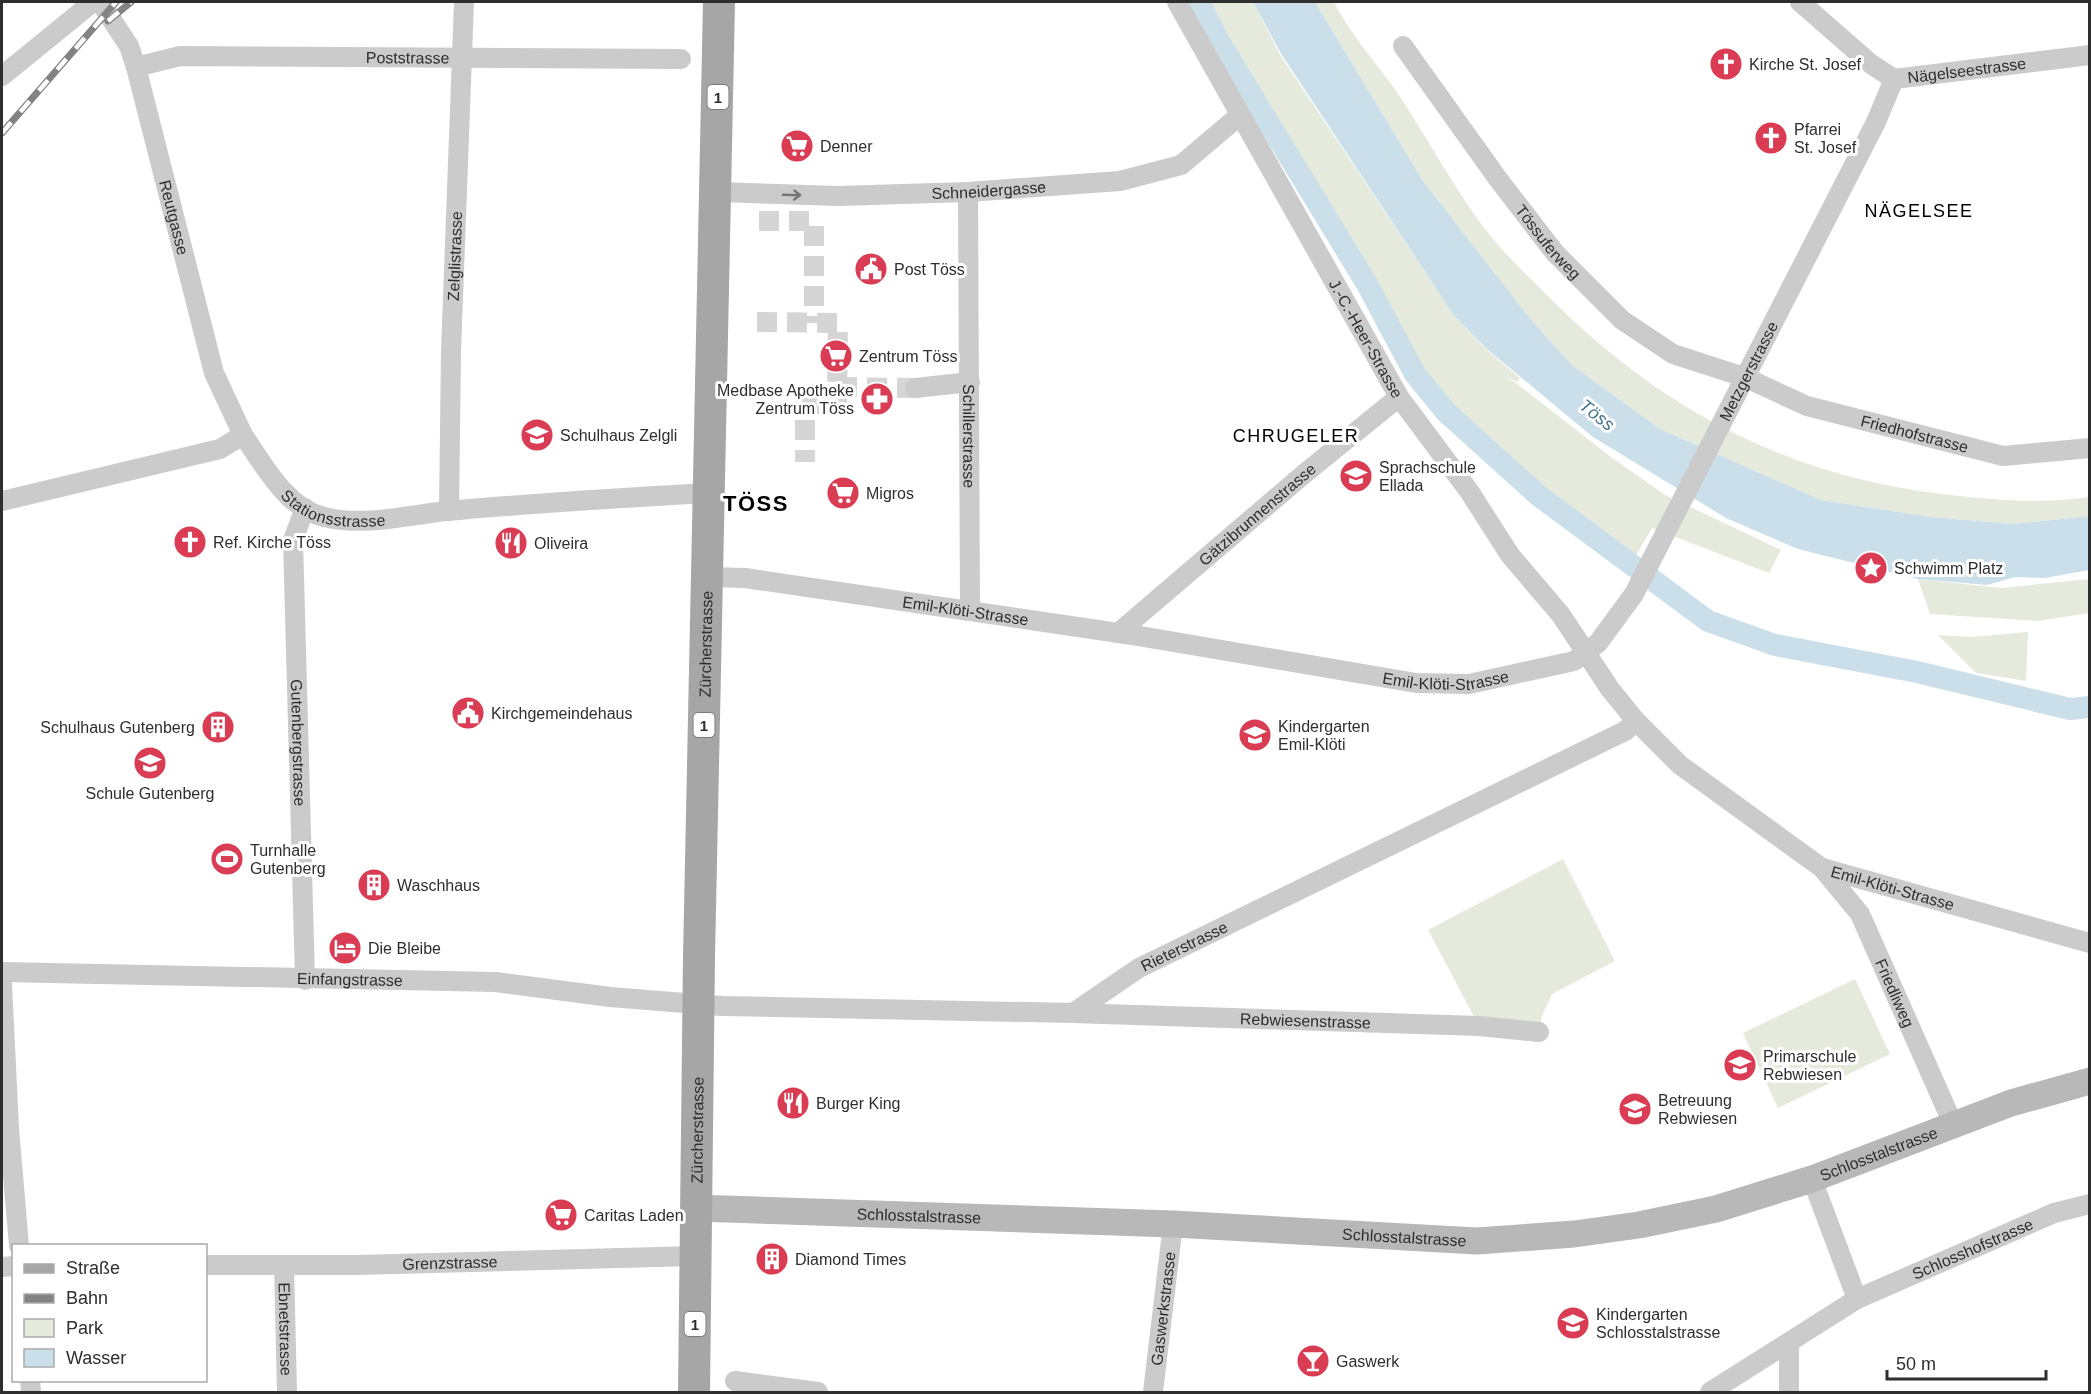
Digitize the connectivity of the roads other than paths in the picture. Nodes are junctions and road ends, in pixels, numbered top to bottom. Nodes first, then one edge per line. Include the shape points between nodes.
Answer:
1 (93, 2) edge
2 (100, 2) edge
3 (464, 2) edge
4 (719, 2) edge
5 (1177, 2) edge
6 (1800, 2) edge
7 (1403, 46) dead end
8 (2090, 55) edge
9 (462, 56) junction
10 (681, 60) dead end
11 (136, 67) junction
12 (2, 76) edge
13 (1894, 79) junction
14 (1239, 116) junction
15 (968, 192) junction
16 (731, 193) junction
17 (1744, 377) junction
18 (970, 382) junction
19 (915, 388) tunnel mouth
20 (1399, 398) junction
21 (243, 435) junction
22 (2090, 448) edge
23 (708, 493) junction
24 (2, 501) edge
25 (304, 508) junction
26 (449, 511) junction
27 (708, 577) junction
28 (970, 610) junction
29 (1118, 633) junction
30 (1586, 654) junction
31 (1636, 721) junction
32 (1822, 868) junction
33 (2090, 943) edge
34 (2, 972) edge
35 (305, 980) junction
36 (2, 984) edge
37 (698, 1004) junction
38 (1072, 1013) junction
39 (1539, 1032) dead end
40 (2090, 1081) edge
41 (1953, 1124) junction
42 (5, 1128) edge
43 (1812, 1179) junction
44 (2090, 1204) edge
45 (695, 1208) junction
46 (1173, 1224) junction
47 (19, 1244) edge
48 (694, 1256) junction
49 (207, 1265) edge
50 (284, 1265) junction
51 (1857, 1299) junction
52 (1789, 1344) junction
53 (735, 1381) dead end
54 (287, 1392) edge
55 (694, 1392) edge
56 (818, 1392) edge
57 (1153, 1392) edge
58 (1710, 1392) edge
59 (1789, 1392) edge

1 - 12 street
2 - 11 street, Reutgasse via 129,46
3 - 9 street, Zelglistrasse
4 - 16 main road, Zürcherstrasse / 1
5 - 14 street, J.-C.-Heer-Strasse
6 - 13 street, Nägelseestrasse
7 - 17 street, Tössuferweg via 1555,253 1622,320 1673,354
8 - 13 street, Nägelseestrasse
9 - 10 street, Poststrasse
9 - 11 street, Poststrasse via 180,56
9 - 26 street, Zelglistrasse
11 - 21 street, Reutgasse via 214,373
13 - 17 street, Metzgerstrasse via 1876,122
14 - 15 street, Schneidergasse via 1180,165 1120,181
14 - 20 street, J.-C.-Heer-Strasse
16 -> 15 street, Schneidergasse via 838,196
15 - 18 street, Schillerstrasse
16 - 23 main road, Zürcherstrasse / 1
17 - 22 street, Friedhofstrasse via 1807,406 2003,456
17 - 30 street, Metzgerstrasse via 1634,594
18 - 19 street
18 - 28 street, Schillerstrasse
20 - 29 street, Gätzibrunnenstrasse
20 - 30 street, J.-C.-Heer-Strasse
21 - 24 street via 220,449
21 - 25 street, Stationsstrasse via 273,479
23 - 26 street, Stationsstrasse
23 - 27 main road, Zürcherstrasse / 1
25 - 26 street, Stationsstrasse via 324,517 354,520
25 - 35 street, Gutenbergstrasse via 293,540
27 - 28 street, Emil-Klöti-Strasse via 745,578
27 - 37 main road, Zürcherstrasse / 1
28 - 29 street, Emil-Klöti-Strasse
29 - 30 street, Emil-Klöti-Strasse via 1416,683 1469,684 1560,665
30 - 31 street, Emil-Klöti-Strasse
31 - 32 street, Emil-Klöti-Strasse via 1680,765
31 - 38 street, Rieterstrasse via 1625,731 1140,968
32 - 33 street, Emil-Klöti-Strasse
32 - 41 street, Friedliweg via 1860,915
34 - 35 street, Einfangstrasse
35 - 37 street, Einfangstrasse via 495,982
36 - 42 street
37 - 38 street
37 - 45 main road, Zürcherstrasse / 1
38 - 39 street, Rebwiesenstrasse via 1479,1026
40 - 41 main road, Schlosstalstrasse
41 - 43 main road, Schlosstalstrasse
42 - 47 street
43 - 46 main road, Schlosstalstrasse via 1716,1209 1639,1226 1477,1241
43 - 51 street
44 - 51 street, Schlosshofstrasse via 2054,1212
45 - 46 main road, Schlosstalstrasse
45 - 48 main road, Zürcherstrasse / 1
46 - 57 street, Gaswerkstrasse
48 - 50 street, Grenzstrasse
48 - 55 main road, Zürcherstrasse / 1
49 - 50 street, Grenzstrasse
50 - 54 street, Ebnetstrasse
51 - 52 street, Schlosshofstrasse
52 - 58 street, Schlosshofstrasse
52 - 59 street
53 - 56 street

